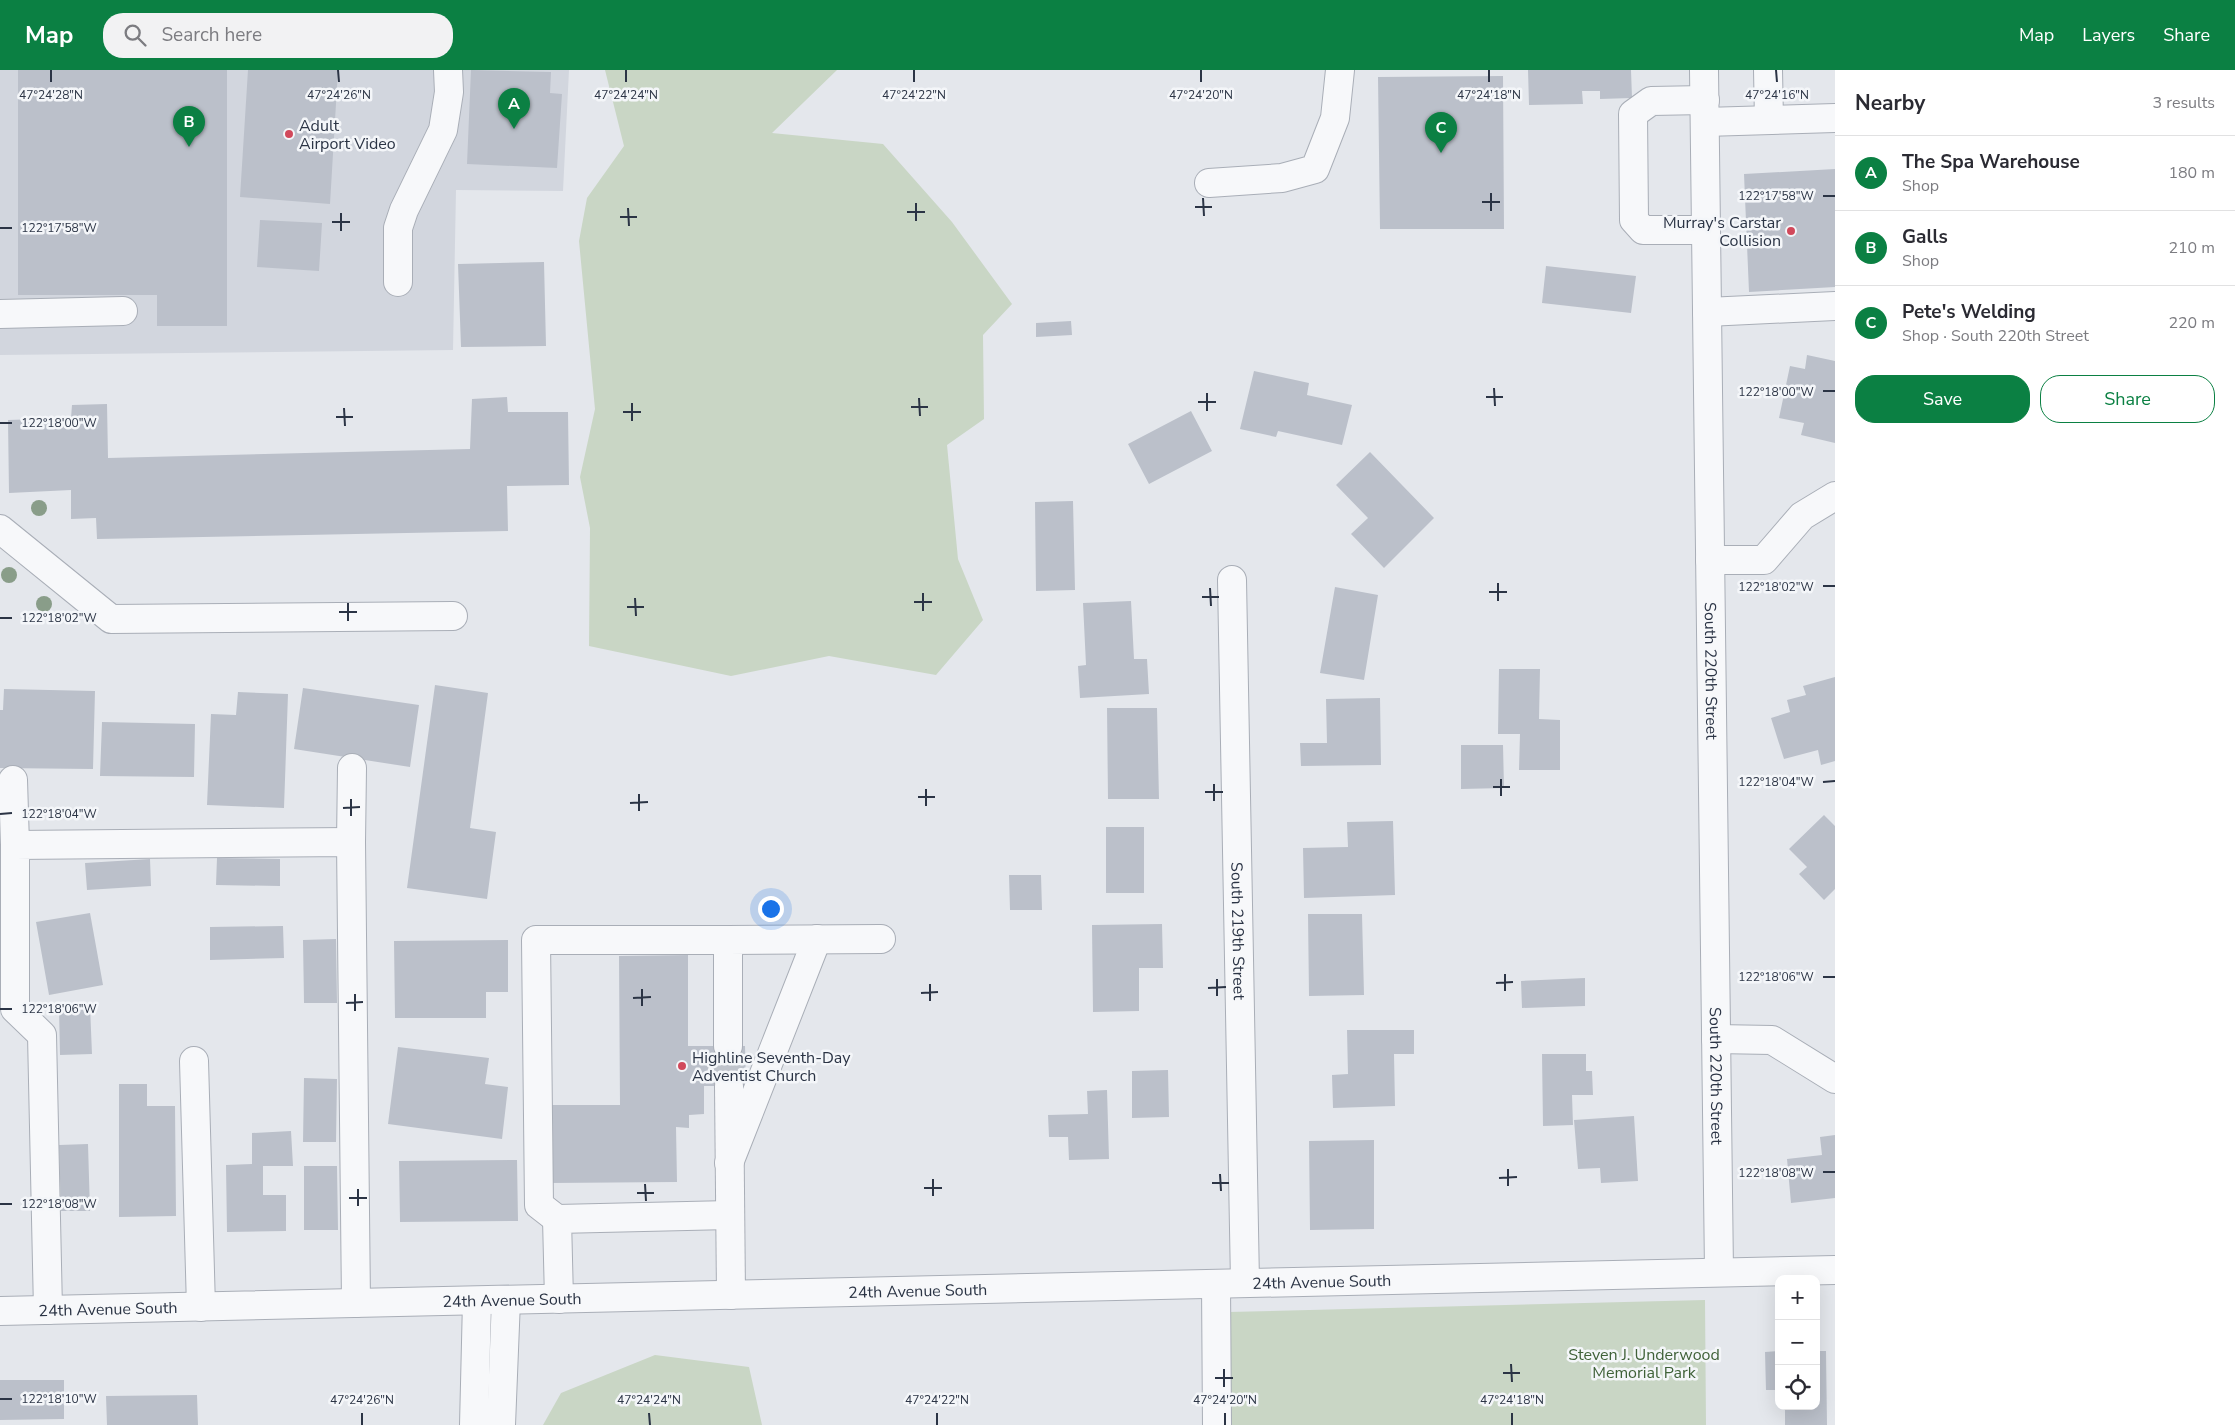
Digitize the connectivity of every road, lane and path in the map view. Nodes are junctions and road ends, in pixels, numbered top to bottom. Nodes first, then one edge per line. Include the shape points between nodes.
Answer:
1 (448, 70) edge
2 (1340, 70) edge
3 (1704, 70) edge
4 (1768, 70) edge
5 (1705, 111) junction
6 (1835, 118) edge
7 (1769, 120) junction
8 (1209, 183) dead end
9 (1706, 230) junction
10 (398, 282) dead end
11 (1835, 306) edge
12 (123, 310) dead end
13 (1707, 312) junction
14 (0, 314) edge
15 (1835, 496) edge
16 (0, 530) edge
17 (1710, 560) junction
18 (1232, 580) dead end
19 (453, 616) dead end
20 (352, 768) dead end
21 (14, 780) dead end
22 (351, 842) junction
23 (15, 845) junction
24 (817, 939) junction
25 (881, 939) dead end
26 (728, 940) junction
27 (1716, 1039) junction
28 (728, 1046) tunnel mouth
29 (194, 1061) dead end
30 (1835, 1079) edge
31 (729, 1086) tunnel mouth
32 (729, 1163) junction
33 (730, 1215) junction
34 (557, 1219) junction
35 (1835, 1270) edge
36 (1719, 1271) junction
37 (1246, 1283) junction
38 (1216, 1284) junction
39 (731, 1295) junction
40 (559, 1299) junction
41 (506, 1300) junction
42 (477, 1301) junction
43 (356, 1304) junction
44 (201, 1306) junction
45 (48, 1310) junction
46 (0, 1311) edge
47 (474, 1425) edge
48 (501, 1425) edge
49 (1216, 1425) edge

1 - 10 street via 449,92 443,130 398,228
2 - 8 street via 1335,118 1315,169 1282,178
3 - 5 street, South 220th Street
4 - 7 street
5 - 7 street
5 - 9 street, South 220th Street
5 - 9 street via 1651,101 1633,114 1634,220 1643,230
6 - 7 street
9 - 13 street, South 220th Street
11 - 13 street
12 - 14 street
13 - 17 street, South 220th Street
15 - 17 street via 1802,516 1764,560
16 - 19 street via 111,619
17 - 27 street, South 220th Street
18 - 37 street, South 219th Street
20 - 22 street
21 - 23 street
22 - 23 street
22 - 43 street
23 - 45 street via 15,1009 42,1035
24 - 25 street
24 - 26 street
24 - 32 street
26 - 28 street
26 - 34 street via 536,940 539,1205
27 - 30 street via 1772,1040
27 - 36 street, South 220th Street
29 - 44 street
31 - 32 street
32 - 33 street
33 - 34 street
33 - 39 street
34 - 40 street
35 - 36 street, 24th Avenue South
36 - 37 street, 24th Avenue South
37 - 38 street, 24th Avenue South
38 - 39 street, 24th Avenue South
38 - 49 street
39 - 40 street, 24th Avenue South
40 - 41 street, 24th Avenue South
41 - 42 street, 24th Avenue South
41 - 48 street
42 - 43 street, 24th Avenue South
42 - 47 street
43 - 44 street, 24th Avenue South
44 - 45 street, 24th Avenue South
45 - 46 street, 24th Avenue South

